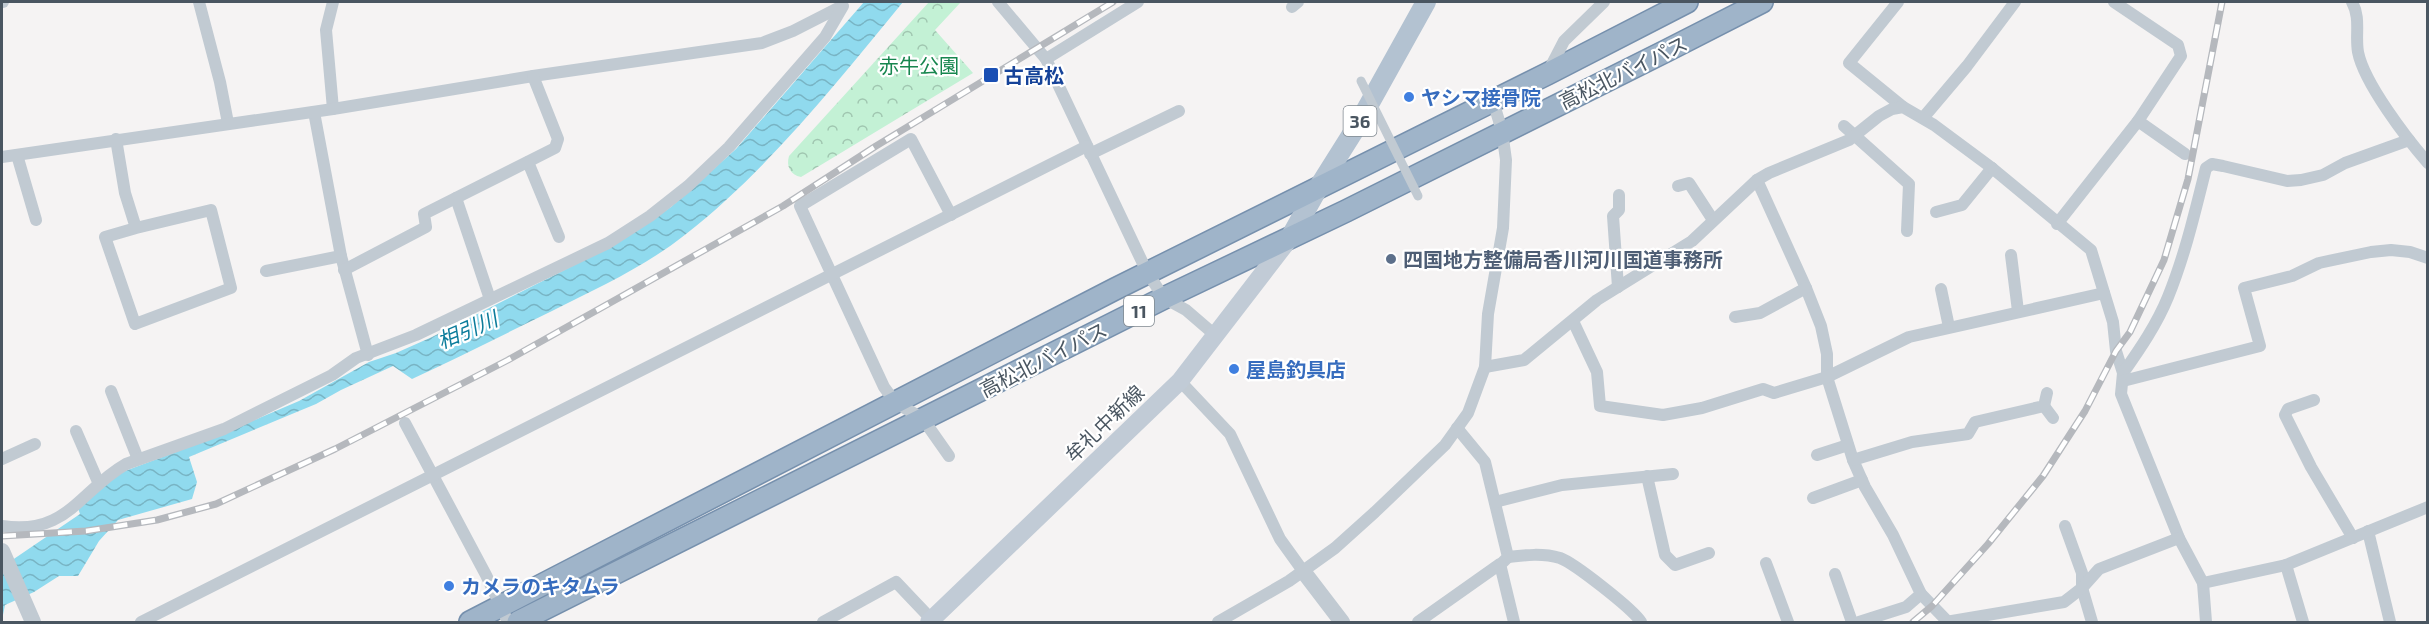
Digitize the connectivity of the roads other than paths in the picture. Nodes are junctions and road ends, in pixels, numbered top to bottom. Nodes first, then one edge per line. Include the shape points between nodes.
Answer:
1 (198, 2) edge
2 (333, 2) edge
3 (998, 2) edge
4 (1138, 2) edge
5 (1426, 2) edge
6 (1604, 2) edge
7 (1687, 2) edge
8 (1762, 2) edge
9 (1898, 2) edge
10 (2015, 2) edge
11 (2114, 2) edge
12 (2352, 2) edge
13 (845, 4) edge
14 (1046, 59) junction
15 (1547, 74) junction
16 (533, 76) junction
17 (1361, 81) dead end
18 (1493, 101) junction
19 (1903, 107) junction
20 (333, 109) junction
21 (1179, 111) dead end
22 (314, 112) junction
23 (1923, 118) junction
24 (2138, 121) junction
25 (228, 123) junction
26 (1844, 126) dead end
27 (1502, 131) junction
28 (1855, 135) junction
29 (116, 140) junction
30 (2409, 140) junction
31 (1088, 150) junction
32 (2185, 154) dead end
33 (17, 155) junction
34 (2, 157) edge
35 (528, 162) junction
36 (2427, 163) edge
37 (1992, 168) junction
38 (1757, 180) junction
39 (1677, 186) dead end
40 (1317, 188) junction
41 (1619, 195) dead end
42 (1418, 196) dead end
43 (456, 198) junction
44 (1936, 212) dead end
45 (951, 215) junction
46 (36, 220) dead end
47 (1713, 220) junction
48 (2057, 224) junction
49 (136, 228) junction
50 (1907, 231) dead end
51 (559, 237) dead end
52 (1290, 238) junction
53 (2011, 255) dead end
54 (341, 256) junction
55 (2427, 258) edge
56 (344, 270) junction
57 (266, 271) dead end
58 (1147, 272) junction
59 (833, 274) junction
60 (1618, 287) junction
61 (1806, 288) junction
62 (1941, 290) dead end
63 (2103, 293) junction
64 (1164, 298) junction
65 (490, 299) junction
66 (2018, 311) junction
67 (1736, 316) dead end
68 (1573, 321) junction
69 (1949, 327) junction
70 (1215, 335) junction
71 (368, 355) junction
72 (1485, 367) junction
73 (1827, 377) junction
74 (2123, 377) junction
75 (1180, 381) junction
76 (111, 391) dead end
77 (2047, 393) dead end
78 (2314, 400) dead end
79 (895, 402) junction
80 (2044, 406) junction
81 (2053, 418) dead end
82 (922, 419) junction
83 (405, 423) dead end
84 (1457, 428) junction
85 (76, 431) dead end
86 (35, 444) dead end
87 (1848, 445) junction
88 (1817, 455) dead end
89 (949, 456) dead end
90 (2, 459) edge
91 (138, 459) junction
92 (1853, 460) junction
93 (1673, 474) dead end
94 (433, 475) junction
95 (1647, 476) junction
96 (1862, 480) junction
97 (99, 484) junction
98 (1813, 498) dead end
99 (1495, 502) junction
100 (2427, 507) edge
101 (2, 526) edge
102 (2065, 526) dead end
103 (2368, 531) junction
104 (2179, 538) junction
105 (2353, 538) junction
106 (1709, 553) dead end
107 (4, 556) edge
108 (1504, 561) junction
109 (1766, 563) dead end
110 (2286, 565) junction
111 (1303, 571) junction
112 (1834, 574) dead end
113 (2203, 583) junction
114 (2082, 588) junction
115 (1921, 594) junction
116 (505, 615) edge
117 (1996, 619) edge
118 (930, 621) edge
119 (33, 622) edge
120 (141, 622) edge
121 (470, 622) edge
122 (518, 622) edge
123 (823, 622) edge
124 (1221, 622) edge
125 (1342, 622) edge
126 (1418, 622) edge
127 (1514, 622) edge
128 (1641, 622) edge
129 (1788, 622) edge
130 (1852, 622) edge
131 (1859, 622) edge
132 (1947, 622) edge
133 (2092, 622) edge
134 (2206, 622) edge
135 (2303, 622) edge
136 (2390, 622) edge

1 - 25 street
2 - 20 street via 326,30
3 - 14 street
4 - 14 street
5 - 40 main road, 36 via 1357,126
6 - 15 street via 1564,41
7 - 15 highway, 高松北バイパス / 11
8 - 27 highway, 高松北バイパス / 11
9 - 19 street via 1849,63
10 - 23 street
11 - 24 street via 2178,45 2181,56
12 - 30 street via 2358,21 2358,52 2379,96
13 - 16 street via 762,43
13 - 65 street via 825,37 729,147 688,186 608,243
14 - 31 street
15 - 18 highway, 高松北バイパス / 11
16 - 20 street
16 - 35 street via 558,139 555,148
17 - 42 street, bridge
18 - 27 street
18 - 40 highway, 高松北バイパス / 11
19 - 23 street
19 - 28 street via 1879,116
20 - 22 street
21 - 31 street
22 - 25 street
22 - 54 street
23 - 37 street
24 - 32 street
24 - 48 street
25 - 29 street
26 - 28 street
27 - 52 highway, 高松北バイパス / 11
27 - 72 street via 1506,160 1503,228 1488,314
28 - 38 street
28 - 50 street via 1909,184
29 - 33 street
29 - 49 street
30 - 36 street
30 - 74 street via 2301,180 2287,181 2223,165 2206,168 2187,245 2167,299
31 - 45 street
31 - 58 street
33 - 34 street
33 - 46 street
35 - 43 street
35 - 51 street
37 - 44 street via 1962,205
37 - 48 street
38 - 47 street
38 - 61 street
39 - 47 street via 1689,183
40 - 52 main road, 36
40 - 58 highway, 高松北バイパス / 11
41 - 60 street via 1619,210 1613,216
43 - 56 street via 424,214 426,227
43 - 65 street
45 - 59 street
45 - 59 street via 911,139 800,206
47 - 60 street via 1677,251
48 - 63 street via 2091,250
49 - 49 street via 105,237 135,324 231,288 211,210
52 - 64 highway, 高松北バイパス / 11
52 - 70 main road, 牟礼中新線
53 - 66 street
54 - 56 street
54 - 57 street
55 - 74 street via 2410,252 2371,252 2244,288 2260,346
56 - 71 street
58 - 64 street
58 - 79 highway, 高松北バイパス / 11
59 - 79 street via 859,337
59 - 94 street
60 - 68 street
61 - 67 street via 1760,314
61 - 73 street via 1821,326
62 - 69 street
63 - 66 street
63 - 74 street via 2113,322
64 - 70 street via 1186,310
64 - 82 highway, 高松北バイパス / 11
65 - 71 street
66 - 69 street
68 - 72 street via 1524,360
68 - 73 street via 1597,372 1600,406 1663,415 1702,408 1763,389 1774,393
69 - 73 street via 1909,337
70 - 75 main road, 牟礼中新線
71 - 91 street via 224,429
72 - 84 street via 1468,413
73 - 87 street
74 - 104 street via 2121,394
75 - 111 street via 1230,434 1280,539
75 - 118 main road, 牟礼中新線
76 - 91 street
77 - 80 street
78 - 105 street via 2288,409 2284,415
79 - 82 street
79 - 116 highway, 高松北バイパス / 11
80 - 81 street
80 - 92 street via 1975,422 1968,434 1912,442
82 - 89 street
82 - 122 highway, 高松北バイパス / 11
83 - 94 street
84 - 99 street via 1485,462
84 - 111 street via 1445,445 1376,512
85 - 97 street
86 - 90 street
87 - 88 street
87 - 92 street
91 - 97 street via 112,472
92 - 96 street
93 - 95 street
94 - 116 street
94 - 120 street
95 - 99 street via 1562,485
95 - 106 street via 1665,555 1675,565
96 - 98 street
96 - 115 street
97 - 101 street via 55,520 23,527
99 - 108 street
100 - 103 street
102 - 114 street via 2082,573
103 - 105 street
103 - 136 street
104 - 113 street
104 - 114 street via 2099,569
105 - 110 street
107 - 119 street
108 - 126 street
108 - 127 street
108 - 128 street via 1536,555 1561,558 1615,596
109 - 129 street
110 - 113 street
110 - 135 street
111 - 124 street
111 - 125 street
112 - 130 street
113 - 134 street
114 - 117 street via 2064,602
114 - 133 street
115 - 131 street via 1906,608
115 - 132 street
116 - 121 highway, 高松北バイパス / 11
117 - 132 street
118 - 123 street via 896,582

